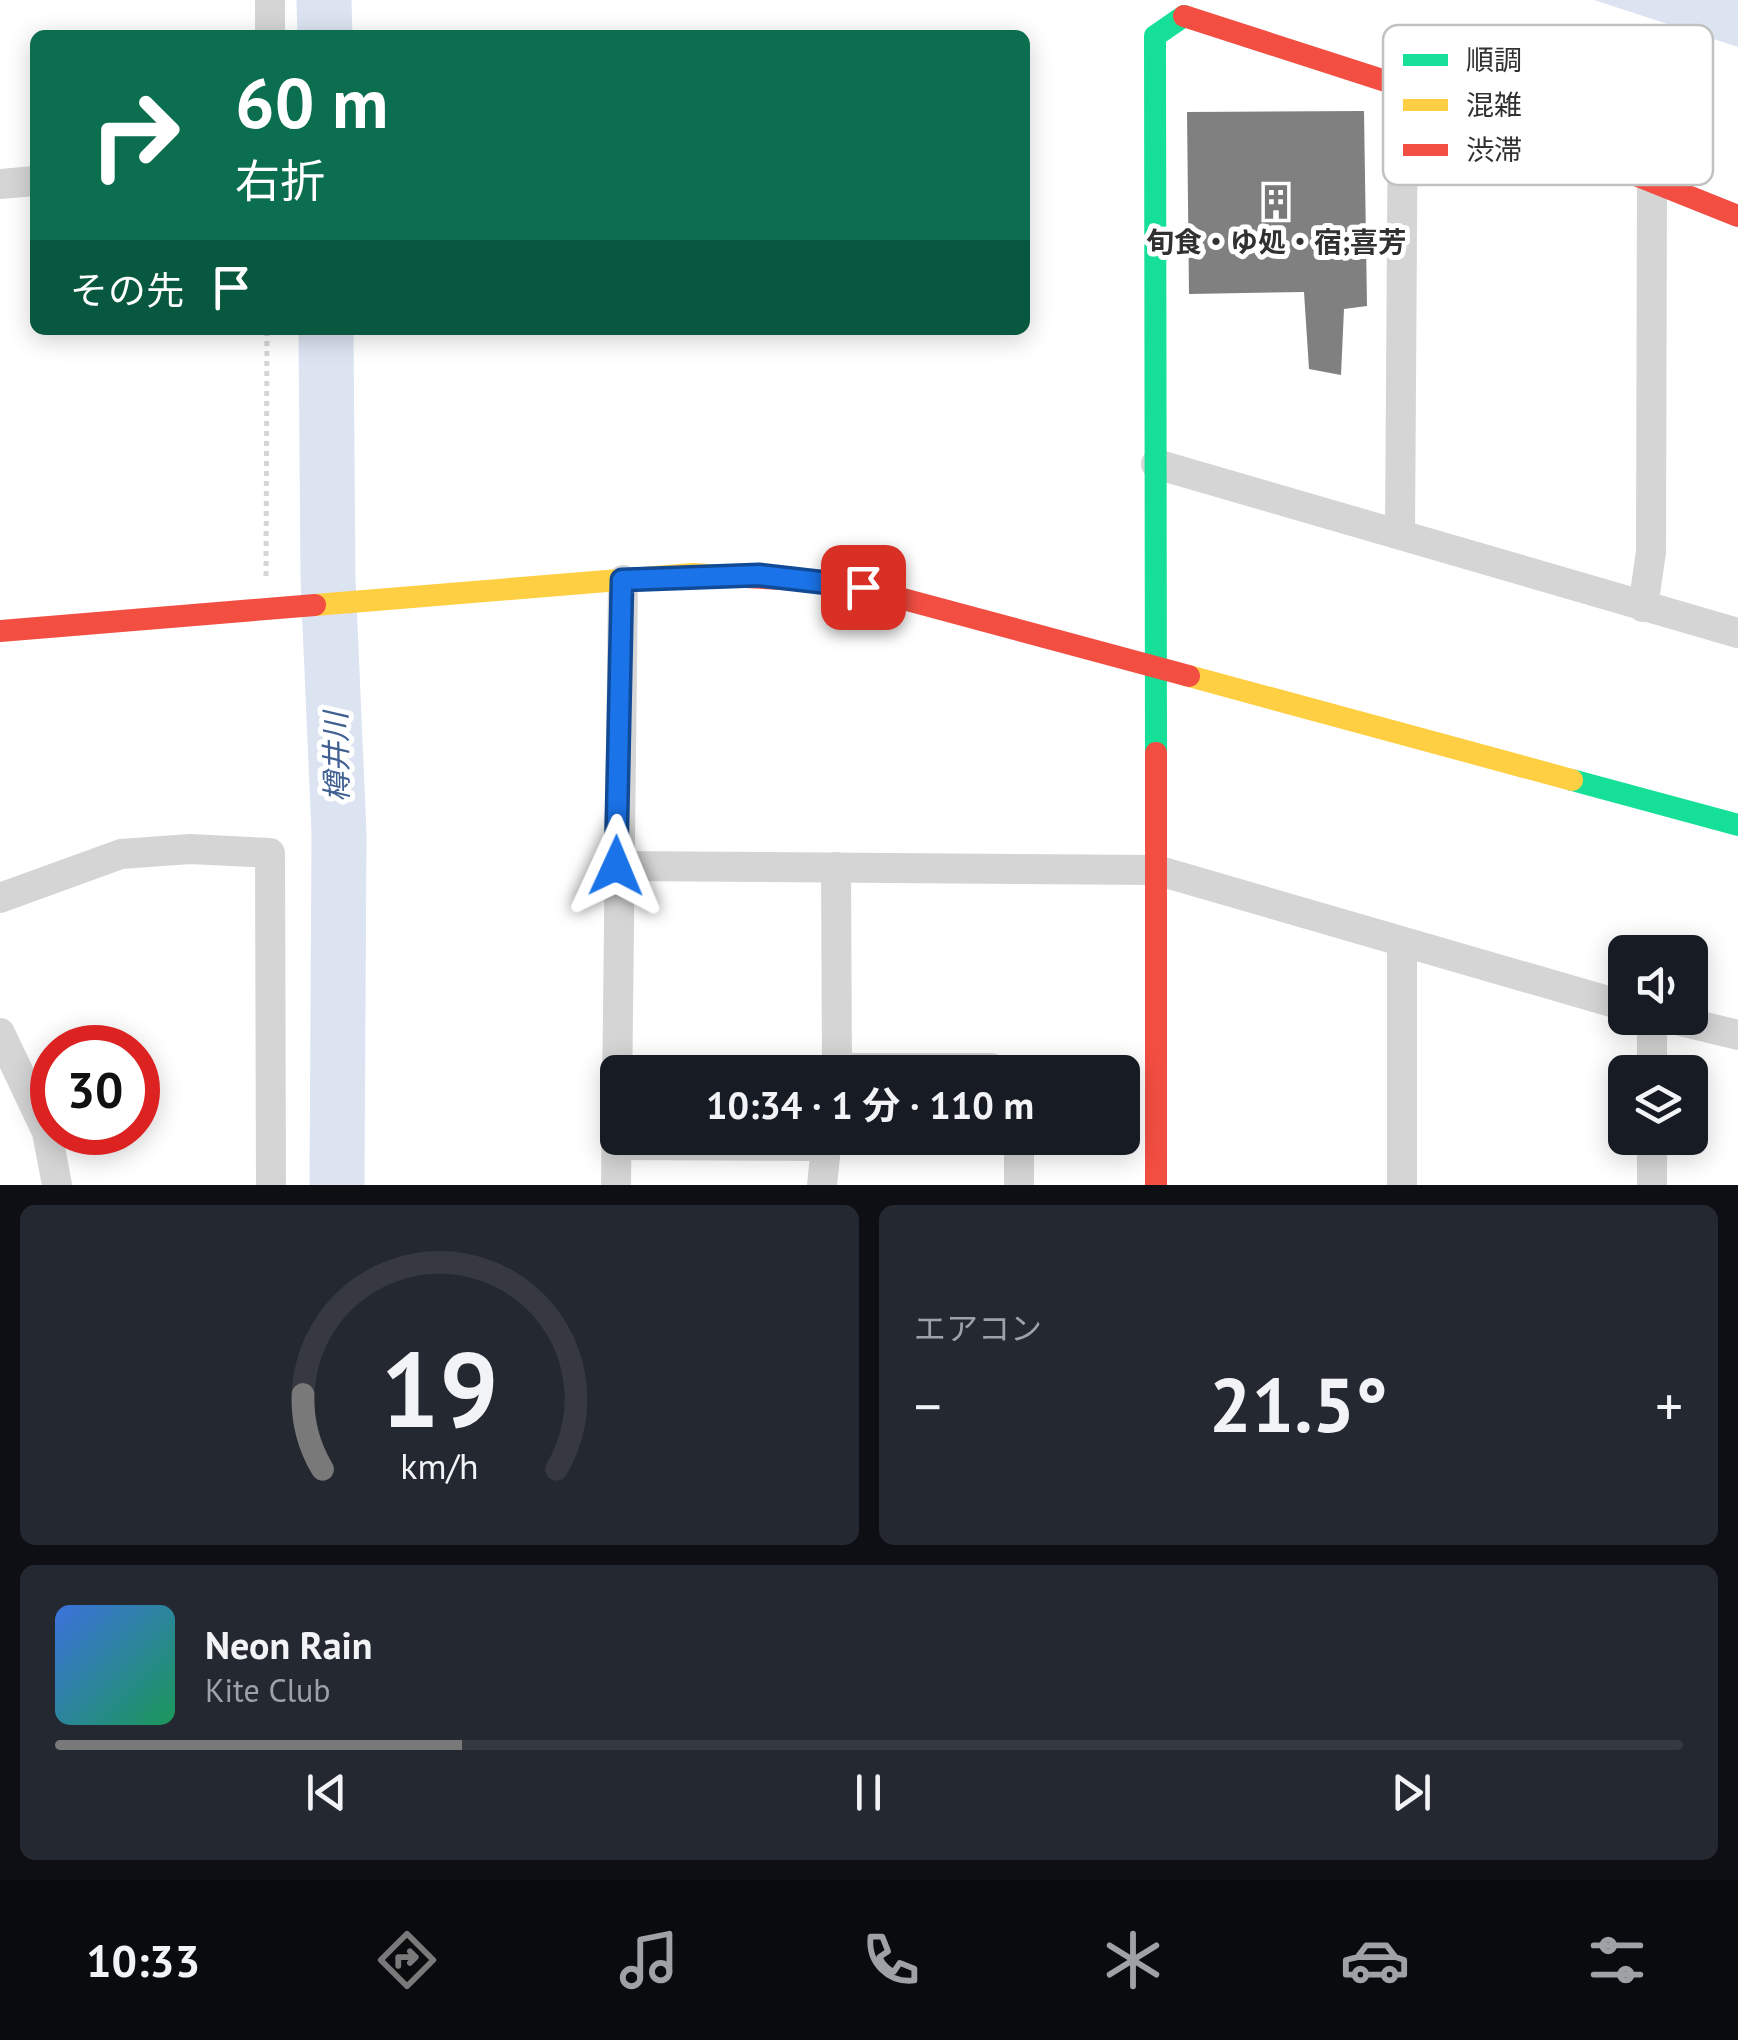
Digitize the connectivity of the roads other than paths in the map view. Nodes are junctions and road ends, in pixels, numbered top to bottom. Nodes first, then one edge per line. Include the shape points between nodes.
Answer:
1 (270, 0) edge
2 (270, 30) edge
3 (1383, 77) edge
4 (30, 181) edge
5 (0, 184) edge
6 (1403, 185) edge
7 (1652, 185) edge
8 (1668, 185) edge
9 (1738, 216) edge
10 (1156, 464) junction
11 (1400, 534) junction
12 (622, 580) junction
13 (1644, 607) junction
14 (0, 630) edge
15 (1738, 633) edge
16 (1156, 667) junction
17 (1738, 825) edge
18 (616, 866) junction
19 (836, 867) junction
20 (1156, 870) junction
21 (0, 898) edge
22 (1402, 942) junction
23 (1608, 1001) edge
24 (1708, 1028) edge
25 (0, 1033) edge
26 (1738, 1036) edge
27 (616, 1055) edge
28 (838, 1055) edge
29 (616, 1155) edge
30 (825, 1155) edge
31 (1019, 1155) edge
32 (1652, 1155) edge
33 (57, 1185) edge
34 (271, 1185) edge
35 (616, 1185) edge
36 (822, 1185) edge
37 (1019, 1185) edge
38 (1156, 1185) edge
39 (1402, 1185) edge
40 (1652, 1185) edge

1 - 2 street
3 - 10 street via 1181,15 1155,36
4 - 5 street
6 - 11 street
7 - 13 street via 1651,552
8 - 9 street
10 - 11 street
10 - 16 street
11 - 13 street
12 - 14 street
12 - 16 street via 692,574 840,582
12 - 18 street
13 - 15 street
16 - 17 street
16 - 20 street
18 - 19 street
18 - 27 street
19 - 20 street
19 - 28 street
20 - 22 street
20 - 38 street
21 - 34 street via 122,854 270,853
22 - 23 street
22 - 39 street
24 - 26 street
25 - 33 street via 48,1132
29 - 35 street
30 - 36 street
31 - 37 street
32 - 40 street

